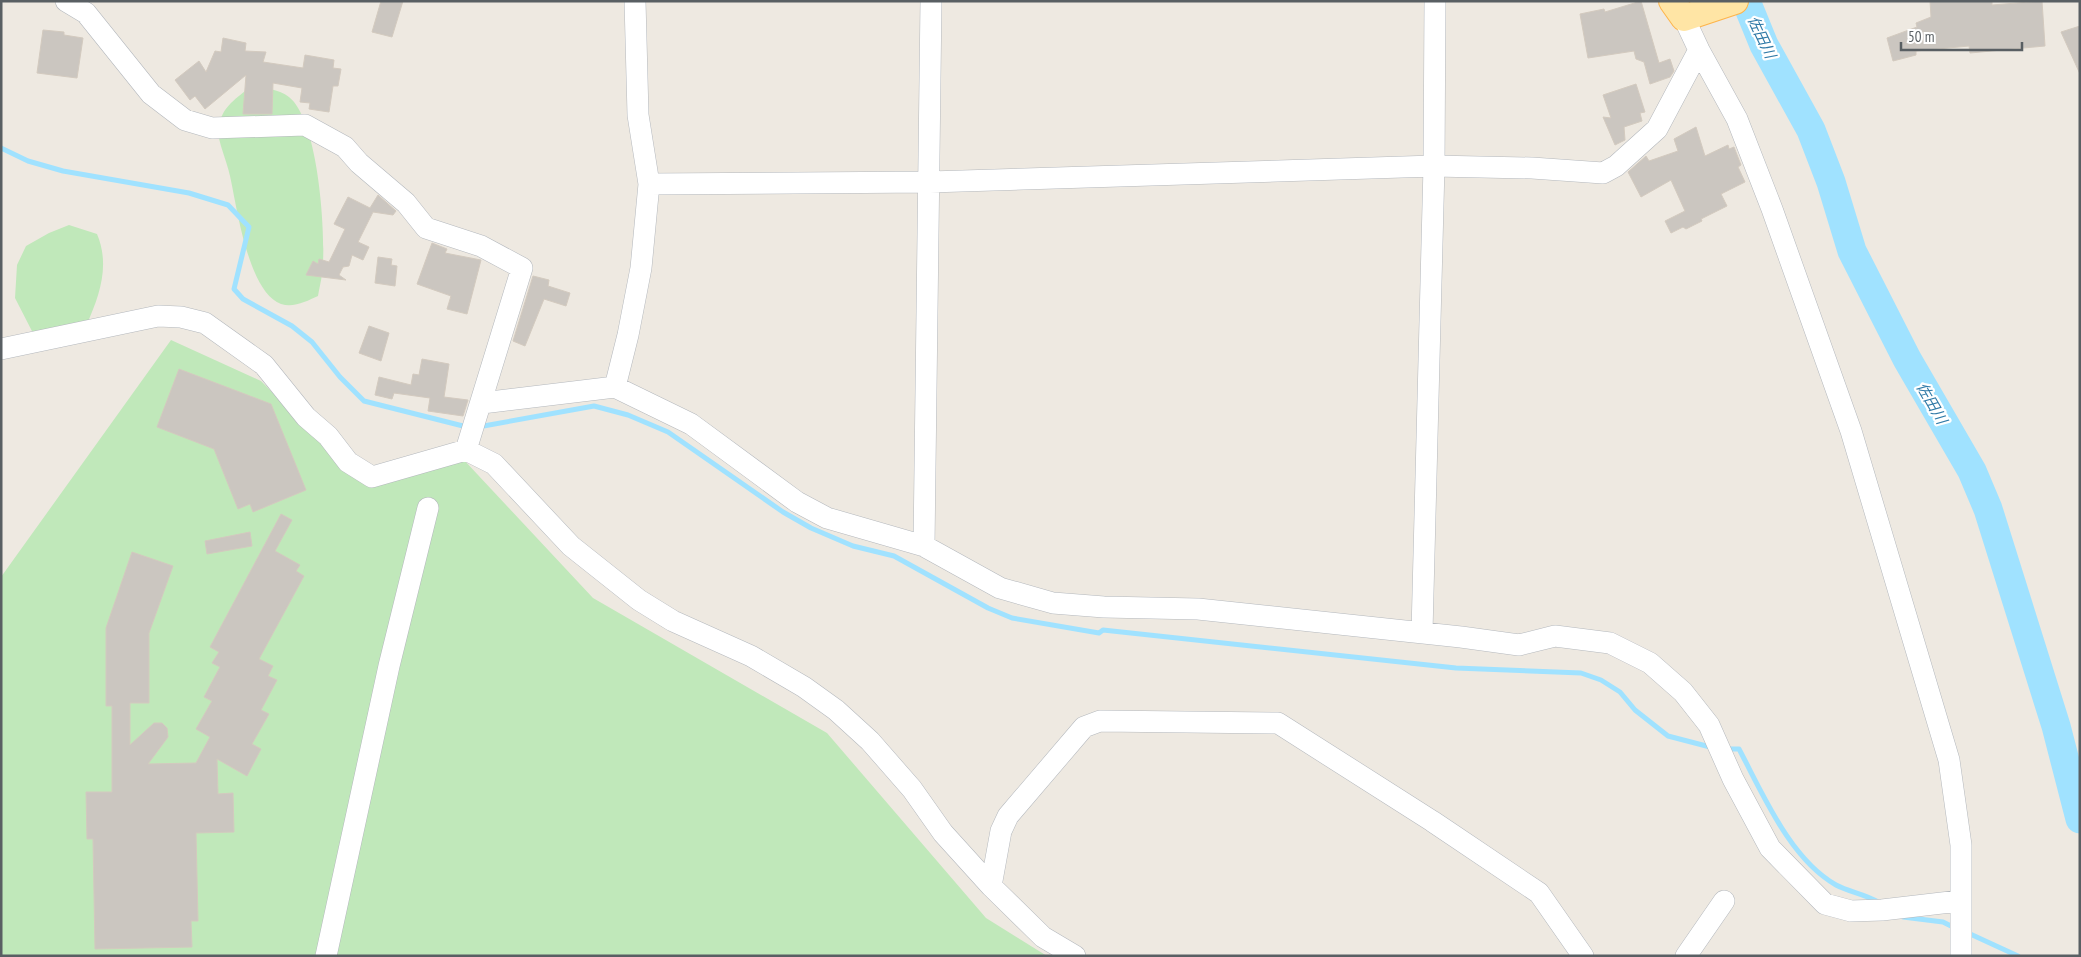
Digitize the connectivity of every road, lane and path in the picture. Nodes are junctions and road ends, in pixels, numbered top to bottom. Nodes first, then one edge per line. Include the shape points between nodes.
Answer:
1 (635, 1) edge
2 (931, 1) edge
3 (1435, 1) edge
4 (1735, 1) edge
5 (70, 2) edge
6 (1687, 10) edge
7 (1699, 50) junction
8 (1434, 166) junction
9 (930, 182) junction
10 (649, 184) junction
11 (1, 349) edge
12 (615, 387) junction
13 (482, 403) junction
14 (466, 450) junction
15 (428, 508) dead end
16 (924, 546) junction
17 (1422, 632) junction
18 (991, 886) junction
19 (1724, 901) dead end
20 (1959, 901) junction
21 (326, 956) edge
22 (1075, 956) edge
23 (1583, 956) edge
24 (1686, 956) edge
25 (1960, 956) edge

1 - 10 street via 638,116
2 - 9 street
3 - 8 street
4 - 6 main road
5 - 13 street via 86,13 151,94 185,120 212,128 305,125 345,147 406,203 426,228 481,246 522,268
6 - 7 street
7 - 8 street via 1657,129 1616,166 1603,173
7 - 20 street via 1737,119 1854,440 1949,760 1960,845
8 - 9 street
8 - 17 street
9 - 10 street
9 - 16 street
10 - 12 street via 642,268
11 - 14 street via 158,316 181,317 205,323 264,365 348,462 372,477
12 - 13 street
12 - 16 street via 691,424 796,502 827,518
13 - 14 street
14 - 18 street via 494,464 571,546 639,600 673,621 751,656 836,710 870,741 912,789 943,833
15 - 21 street via 389,666
16 - 17 street via 1000,588 1053,603 1104,608 1198,609
17 - 20 street via 1519,645 1555,636 1610,643 1650,663 1683,692 1709,725 1770,848 1826,904 1851,911
18 - 22 street via 1042,936
18 - 23 street via 1001,831 1008,816 1084,727 1100,721 1278,723 1539,893
19 - 24 street
20 - 25 street

